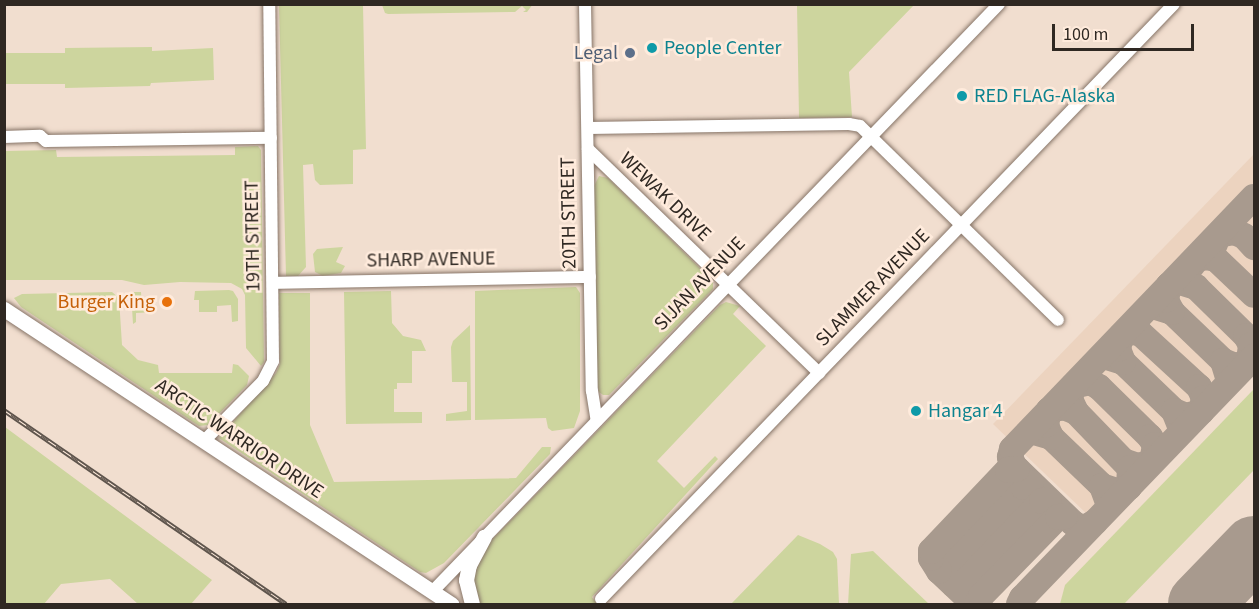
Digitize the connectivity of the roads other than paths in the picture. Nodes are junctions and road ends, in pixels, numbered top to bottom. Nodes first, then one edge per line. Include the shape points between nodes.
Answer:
1 (269, 4) edge
2 (585, 4) edge
3 (999, 4) edge
4 (1174, 4) edge
5 (588, 128) junction
6 (872, 136) junction
7 (4, 137) edge
8 (271, 138) junction
9 (588, 149) junction
10 (960, 226) junction
11 (590, 277) junction
12 (273, 283) junction
13 (727, 283) junction
14 (4, 309) edge
15 (1058, 320) dead end
16 (819, 373) junction
17 (597, 421) junction
18 (204, 441) junction
19 (484, 537) junction
20 (432, 592) junction
21 (601, 599) dead end
22 (451, 604) edge
23 (472, 604) edge

1 - 8 street, 19TH STREET
2 - 5 street, 20TH STREET
3 - 6 street, SIJAN AVENUE
4 - 10 street, SLAMMER AVENUE
5 - 6 street via 849,124 860,126
5 - 9 street, 20TH STREET
6 - 10 street
6 - 13 street, SIJAN AVENUE
7 - 8 street via 40,136 46,141
8 - 12 street, 19TH STREET
9 - 11 street, 20TH STREET
9 - 13 street, WEWAK DRIVE
10 - 15 street
10 - 16 street, SLAMMER AVENUE
11 - 12 street, SHARP AVENUE
11 - 17 street, 20TH STREET via 592,391
12 - 18 street, 19TH STREET via 272,367
13 - 16 street, WEWAK DRIVE
13 - 17 street, SIJAN AVENUE
14 - 18 main road, ARCTIC WARRIOR DRIVE
16 - 21 street, SLAMMER AVENUE
17 - 19 street, SIJAN AVENUE
18 - 20 main road, ARCTIC WARRIOR DRIVE
19 - 20 street, SIJAN AVENUE
19 - 23 main road via 468,573
20 - 22 main road, ARCTIC WARRIOR DRIVE

